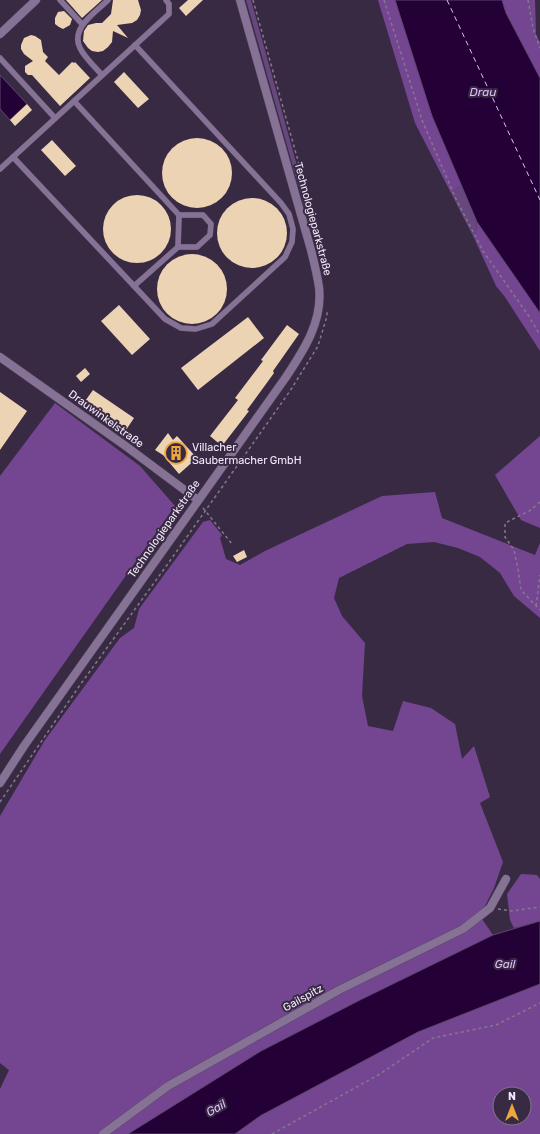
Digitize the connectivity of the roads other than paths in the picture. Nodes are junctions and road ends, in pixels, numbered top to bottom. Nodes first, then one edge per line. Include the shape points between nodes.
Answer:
1 (36, 0) edge
2 (60, 0) edge
3 (108, 0) edge
4 (166, 0) edge
5 (240, 0) edge
6 (82, 24) junction
7 (0, 34) edge
8 (135, 46) junction
9 (0, 58) edge
10 (102, 75) junction
11 (74, 101) junction
12 (55, 118) junction
13 (13, 157) junction
14 (0, 168) edge
15 (179, 214) junction
16 (178, 247) junction
17 (134, 286) junction
18 (0, 357) edge
19 (198, 500) junction
20 (0, 783) edge
21 (506, 879) dead end
22 (103, 1134) edge

1 - 7 street
2 - 6 lane
3 - 6 lane
4 - 8 lane via 169,4 168,14
5 - 19 street, Technologieparkstraße via 311,250 319,288 319,304 311,335 301,355
6 - 10 lane via 77,37 80,48
8 - 10 lane
8 - 17 lane via 281,203 289,214 293,229 292,242 285,257 212,324 196,329 181,328 165,319
9 - 12 lane
10 - 11 lane
11 - 12 lane
11 - 15 lane
12 - 13 lane
13 - 14 lane
13 - 17 lane
15 - 16 lane
15 - 16 lane via 203,215 211,224 210,235 197,247
16 - 17 lane
18 - 19 street, Drauwinkelstraße
19 - 20 street, Technologieparkstraße
21 - 22 street, Gailspitz via 490,908 463,929 339,990 168,1086

